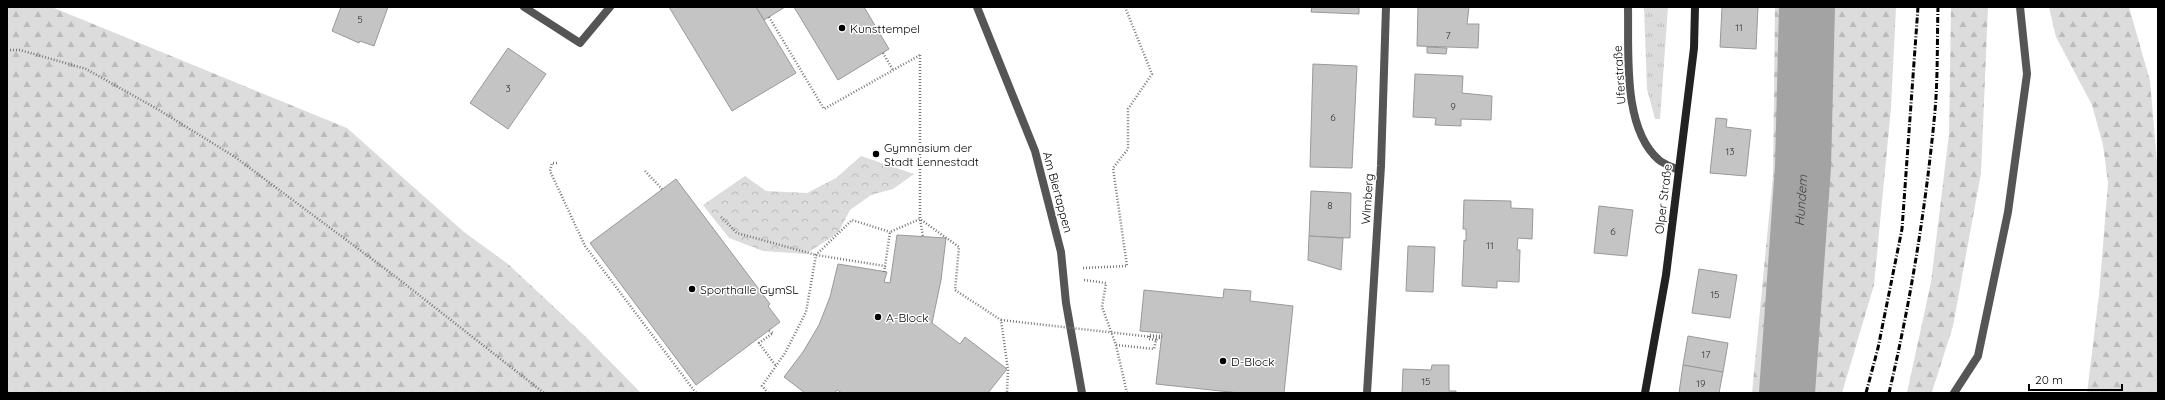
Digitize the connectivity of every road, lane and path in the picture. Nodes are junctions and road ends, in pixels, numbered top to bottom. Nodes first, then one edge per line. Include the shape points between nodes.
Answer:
1 (524, 7) edge
2 (610, 7) edge
3 (977, 7) edge
4 (1125, 7) edge
5 (1386, 7) edge
6 (1628, 7) edge
7 (1695, 7) edge
8 (2020, 7) edge
9 (769, 17) dead end
10 (7, 50) edge
11 (883, 53) dead end
12 (893, 70) junction
13 (557, 163) dead end
14 (1678, 170) junction
15 (645, 171) dead end
16 (662, 189) dead end
17 (722, 217) dead end
18 (920, 218) junction
19 (890, 232) junction
20 (923, 237) dead end
21 (816, 255) junction
22 (885, 266) junction
23 (1062, 269) junction
24 (884, 272) dead end
25 (1064, 284) junction
26 (1001, 320) junction
27 (769, 330) dead end
28 (1161, 338) dead end
29 (1156, 340) dead end
30 (1116, 346) junction
31 (776, 366) junction
32 (544, 393) edge
33 (696, 393) edge
34 (768, 393) edge
35 (1007, 393) edge
36 (1082, 393) edge
37 (1127, 393) edge
38 (1367, 393) edge
39 (1645, 393) edge
40 (1954, 393) edge

1 - 2 street via 580,43
3 - 23 street, Am Biertappen via 1035,151 1061,252
4 - 23 path via 1152,74 1128,109 1128,149 1112,168 1127,266
5 - 38 street, Wimberg via 1381,166
6 - 14 street, Uferstraße via 1630,95 1639,133 1659,159
7 - 14 main road, Olper Straße via 1694,48
8 - 40 street via 2027,74 2008,212 1978,356
9 - 12 path via 824,109
10 - 32 path via 20,50 86,69 235,157 396,277
11 - 12 path
12 - 18 path via 920,54
13 - 33 path via 552,163 550,172 585,246
14 - 39 main road, Olper Straße via 1666,275
15 - 16 path
17 - 21 path via 737,233
18 - 19 path
18 - 20 path
18 - 26 path via 959,247 955,290
19 - 21 path via 852,220
19 - 22 path
21 - 22 path
21 - 31 path via 806,312
22 - 24 path
23 - 25 street, Am Biertappen
25 - 30 path via 1082,280 1106,283 1102,307
25 - 36 street, Am Biertappen
26 - 28 path, bridge
26 - 35 path via 1008,370
27 - 31 path via 773,334 759,344
29 - 30 path via 1154,349
30 - 37 path
31 - 34 path via 762,386

